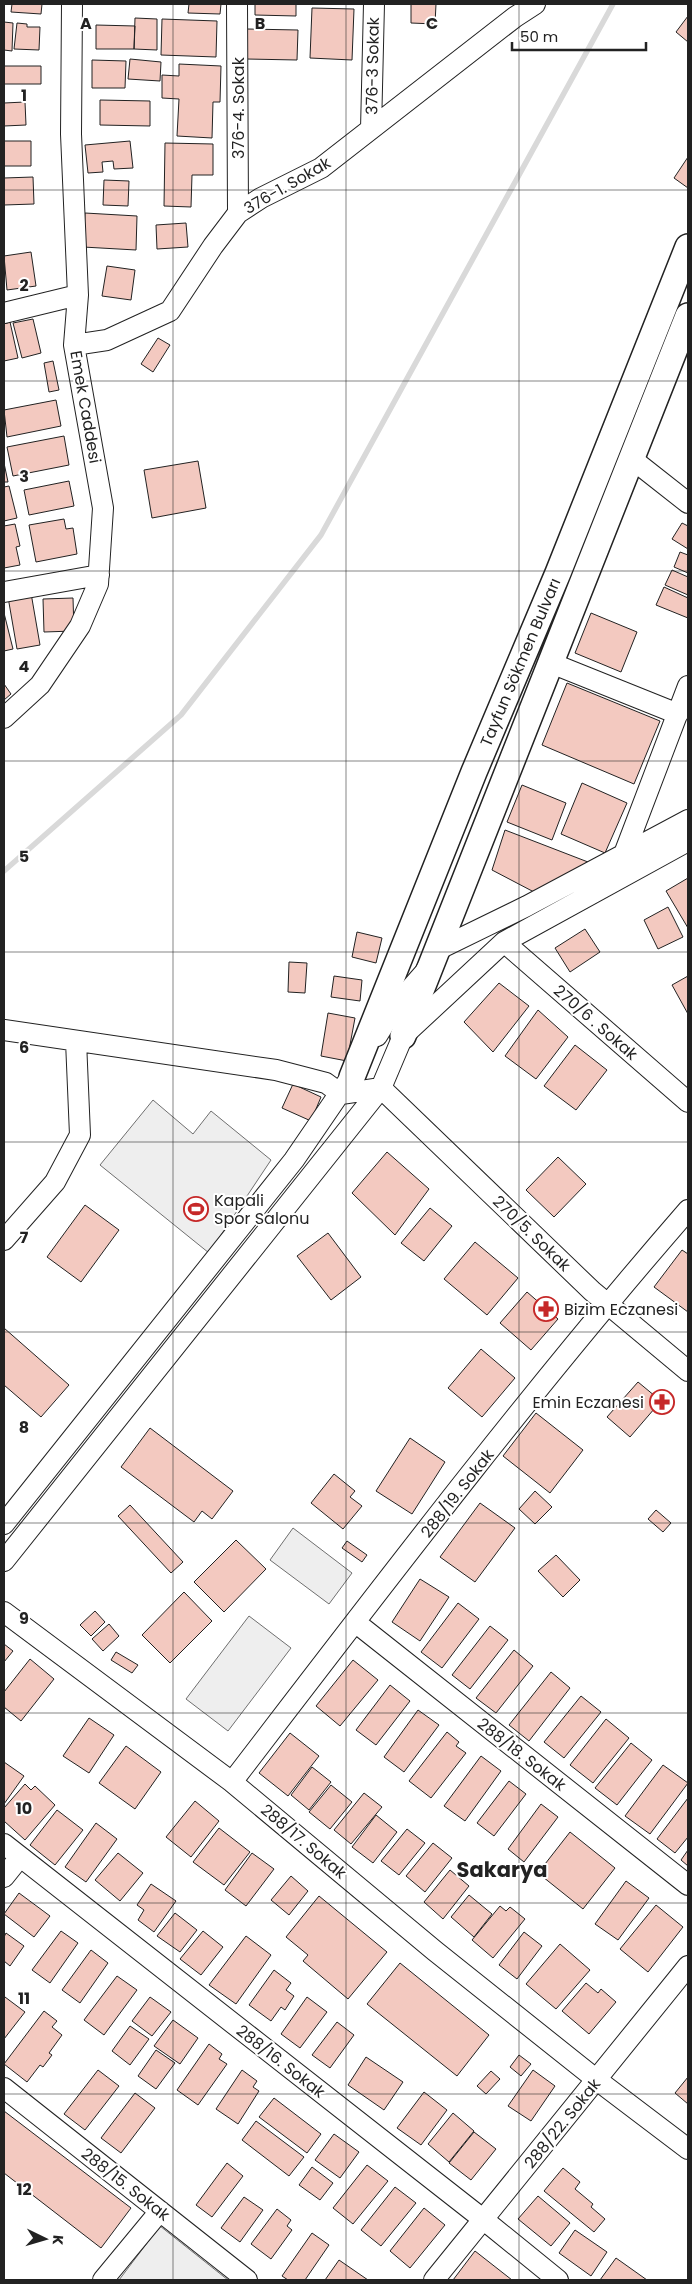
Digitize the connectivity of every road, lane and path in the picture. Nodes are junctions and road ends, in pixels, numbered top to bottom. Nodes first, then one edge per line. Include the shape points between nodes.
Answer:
1 (72, 4) edge
2 (238, 4) edge
3 (374, 4) edge
4 (535, 4) edge
5 (515, 10) edge
6 (371, 129) junction
7 (238, 213) junction
8 (688, 247) edge
9 (78, 295) junction
10 (4, 313) edge
11 (687, 321) edge
12 (74, 345) junction
13 (632, 459) junction
14 (688, 502) edge
15 (99, 575) junction
16 (4, 592) edge
17 (551, 663) junction
18 (688, 686) edge
19 (678, 714) junction
20 (4, 718) edge
21 (688, 820) edge
22 (688, 841) edge
23 (624, 854) junction
24 (504, 942) junction
25 (439, 949) junction
26 (4, 1030) edge
27 (403, 1036) junction
28 (76, 1041) junction
29 (346, 1085) junction
30 (381, 1088) junction
31 (687, 1099) edge
32 (688, 1210) edge
33 (4, 1240) edge
34 (607, 1303) junction
35 (688, 1371) edge
36 (4, 1524) edge
37 (4, 1561) edge
38 (4, 1612) edge
39 (355, 1622) junction
40 (232, 1782) junction
41 (4, 1844) edge
42 (20, 1856) junction
43 (4, 1878) edge
44 (688, 1885) edge
45 (688, 1966) edge
46 (597, 2080) junction
47 (4, 2088) edge
48 (688, 2149) edge
49 (160, 2211) junction
50 (484, 2220) junction
51 (103, 2280) edge
52 (247, 2280) edge
53 (434, 2280) edge
54 (558, 2280) edge

1 - 9 street, Emek Caddesi via 71,134
2 - 7 street, 376-4. Sokak
3 - 6 street, 376-3 Sokak
4 - 5 street, 376-1. Sokak
5 - 6 street, 376-1. Sokak
6 - 7 street, 376-1. Sokak via 321,168
7 - 12 street, 376-1. Sokak via 170,311 107,340
8 - 29 main road, Tayfun Sökmen Bulvarı via 562,564
9 - 10 street
9 - 12 street, Emek Caddesi
11 - 13 main road, Tayfun Sökmen Bulvarı
12 - 15 street, Emek Caddesi via 103,508
13 - 14 street
13 - 17 main road, Tayfun Sökmen Bulvarı
15 - 16 street
15 - 20 street, Emek Caddesi via 80,626 40,685
17 - 19 street
17 - 25 main road, Tayfun Sökmen Bulvarı via 450,914
18 - 19 street
19 - 23 street
21 - 23 street
22 - 24 street
23 - 25 street
24 - 27 street
24 - 31 street, 270/6 . Sokak
25 - 27 main road, Tayfun Sökmen Bulvarı
25 - 29 street via 425,972 396,1005
26 - 28 street
27 - 30 street
28 - 29 street via 276,1070 326,1084
28 - 33 street via 80,1135 55,1182
29 - 30 street
29 - 36 street via 294,1160
30 - 34 street, 270/5. Sokak
30 - 37 street
32 - 34 street, 288/19. Sokak
34 - 35 street, 270/5. Sokak
34 - 39 street, 288/19. Sokak
38 - 40 street, 288/17. Sokak
39 - 40 street, 288/19. Sokak
39 - 44 street, 288/18. Sokak
40 - 46 street, 288/17. Sokak
41 - 42 street, 288/16. Sokak
42 - 43 street
42 - 50 street, 288/16. Sokak
45 - 46 street, 288/22. Sokak
46 - 48 street, 288/17. Sokak
46 - 50 street, 288/22. Sokak
47 - 49 street, 288/15. Sokak
49 - 51 street
49 - 52 street, 288/15. Sokak
50 - 53 street, 288/22. Sokak
50 - 54 street, 288/16. Sokak

